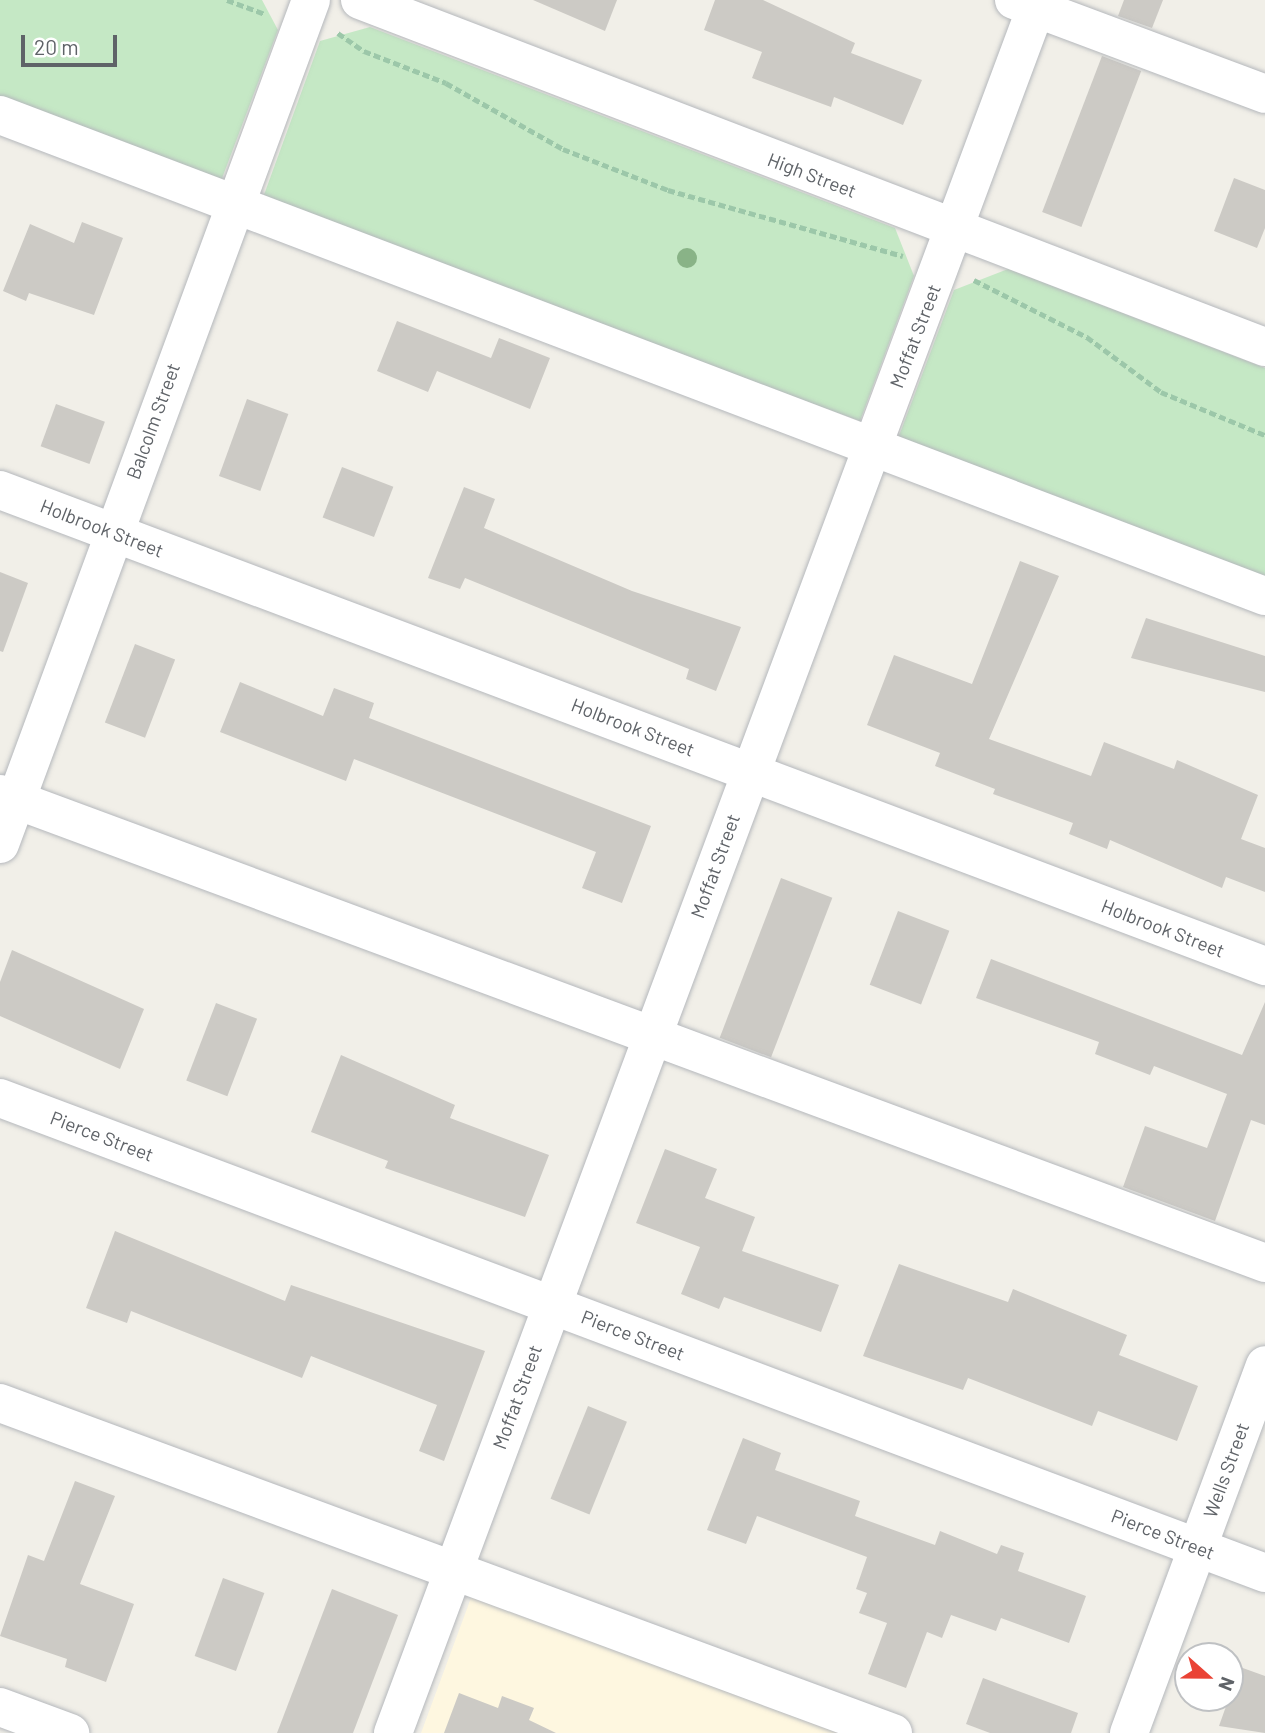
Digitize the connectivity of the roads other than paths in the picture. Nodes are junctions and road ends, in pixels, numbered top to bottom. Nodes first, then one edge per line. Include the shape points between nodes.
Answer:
1 (311, 0) edge
2 (360, 0) edge
3 (1030, 3) edge
4 (1265, 94) edge
5 (0, 115) edge
6 (233, 204) junction
7 (955, 229) junction
8 (1265, 348) edge
9 (872, 448) junction
10 (0, 490) edge
11 (113, 532) junction
12 (1265, 596) edge
13 (751, 771) junction
14 (8, 797) edge
15 (0, 844) edge
16 (1265, 967) edge
17 (652, 1036) junction
18 (0, 1098) edge
19 (1265, 1263) edge
20 (551, 1304) junction
21 (1265, 1365) edge
22 (0, 1403) edge
23 (1198, 1547) junction
24 (453, 1571) junction
25 (1265, 1573) edge
26 (0, 1707) edge
27 (69, 1733) edge
28 (393, 1733) edge
29 (893, 1733) edge
30 (1129, 1733) edge

1 - 6 street, Balcolm Street
2 - 7 street, High Street
3 - 4 street
3 - 7 street, Moffat Street
5 - 6 street
6 - 9 street
6 - 11 street, Balcolm Street
7 - 8 street, High Street
7 - 9 street, Moffat Street
9 - 12 street
9 - 13 street, Moffat Street
10 - 11 street, Holbrook Street
11 - 13 street, Holbrook Street
11 - 14 street, Balcolm Street
13 - 16 street, Holbrook Street
13 - 17 street, Moffat Street
14 - 15 street, Balcolm Street
14 - 17 street
17 - 19 street
17 - 20 street, Moffat Street
18 - 20 street, Pierce Street
20 - 23 street, Pierce Street
20 - 24 street, Moffat Street
21 - 23 street, Wells Street
22 - 24 street
23 - 25 street, Pierce Street
23 - 30 street, Wells Street
24 - 28 street, Moffat Street
24 - 29 street
26 - 27 street

